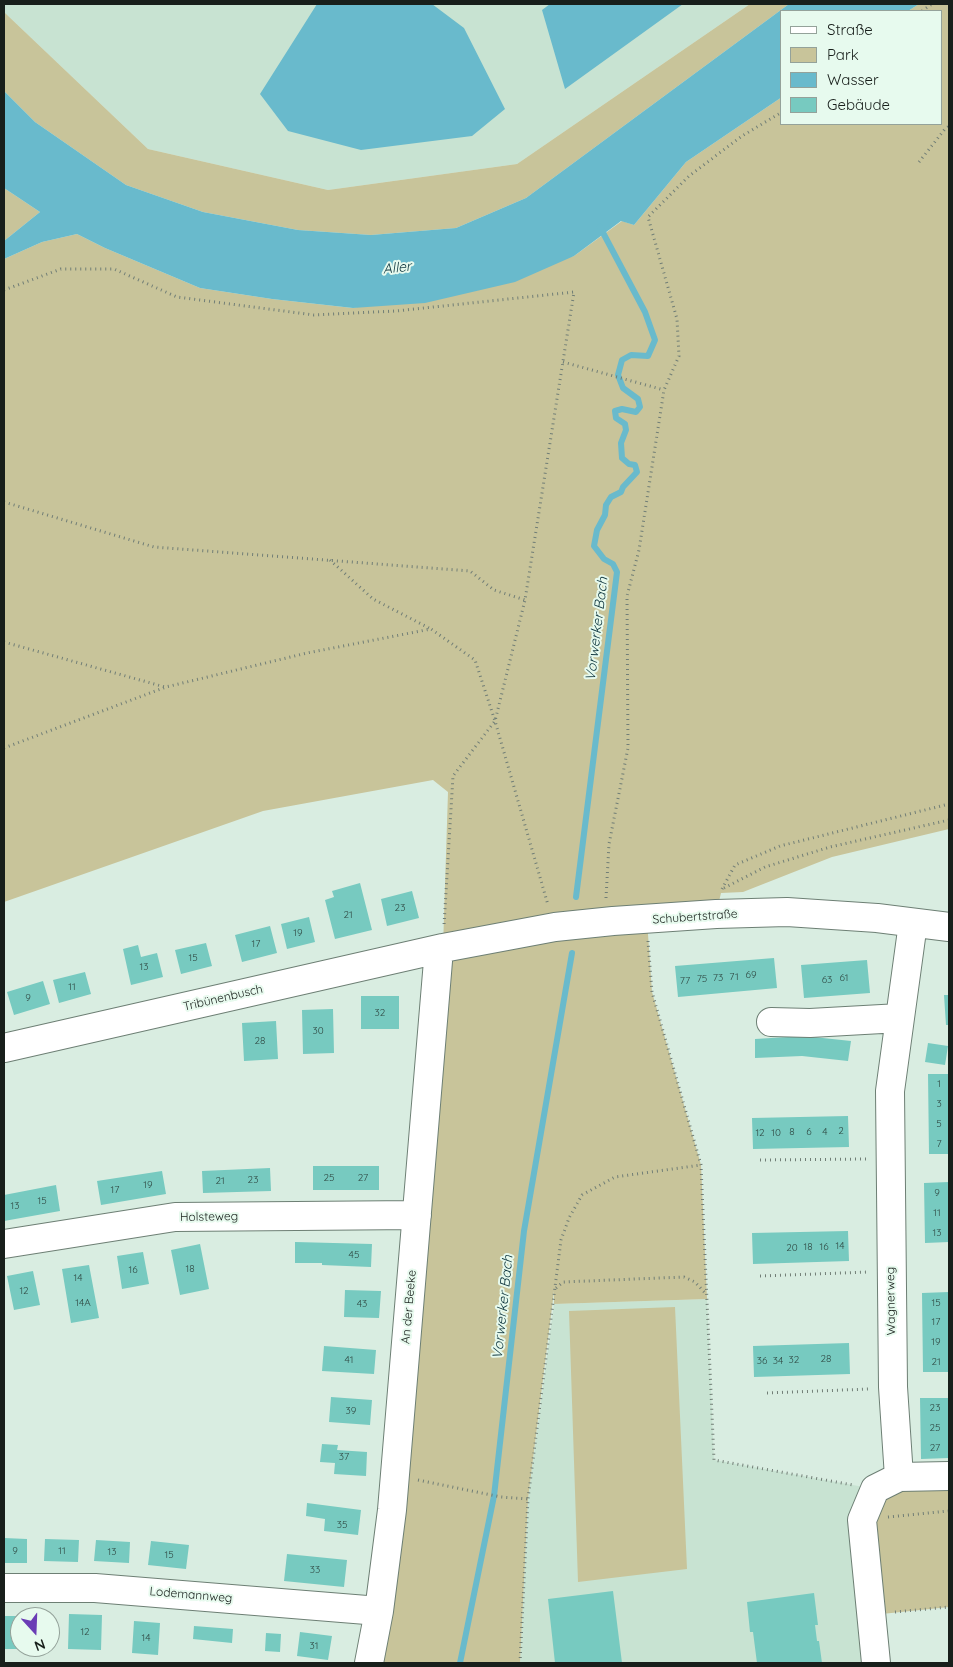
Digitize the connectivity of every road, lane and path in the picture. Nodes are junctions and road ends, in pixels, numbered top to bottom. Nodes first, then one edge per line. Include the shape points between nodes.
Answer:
1 (780, 113) edge
2 (949, 126) edge
3 (919, 162) dead end
4 (4, 289) edge
5 (563, 362) junction
6 (664, 390) junction
7 (4, 502) edge
8 (330, 560) junction
9 (524, 600) junction
10 (431, 629) junction
11 (4, 642) edge
12 (166, 687) junction
13 (495, 721) junction
14 (4, 748) edge
15 (949, 804) edge
16 (949, 820) edge
17 (646, 920) junction
18 (613, 921) junction
19 (913, 923) junction
20 (555, 927) junction
21 (949, 927) edge
22 (441, 948) junction
23 (900, 1018) junction
24 (771, 1022) dead end
25 (4, 1048) edge
26 (891, 1159) junction
27 (760, 1160) dead end
28 (701, 1164) junction
29 (417, 1215) junction
30 (4, 1244) edge
31 (891, 1271) junction
32 (760, 1276) dead end
33 (555, 1289) junction
34 (707, 1294) junction
35 (893, 1388) junction
36 (767, 1393) dead end
37 (394, 1474) junction
38 (949, 1476) edge
39 (887, 1483) junction
40 (528, 1499) junction
41 (949, 1511) edge
42 (862, 1520) junction
43 (4, 1588) edge
44 (949, 1607) edge
45 (379, 1611) junction
46 (872, 1615) junction
47 (369, 1663) edge
48 (520, 1663) edge
49 (876, 1663) edge

1 - 6 path via 742,136 689,176 648,217 677,319 679,356
2 - 3 path
4 - 5 path via 61,269 114,269 177,297 314,314 396,311 574,292
5 - 6 path
5 - 9 path
6 - 18 path via 639,550 627,596 628,748 609,844 605,895
7 - 8 path via 154,547
8 - 9 path via 470,571 494,590
8 - 10 path via 372,599
9 - 13 path
10 - 12 path via 307,653
10 - 13 path via 475,660
11 - 12 path
12 - 14 path
13 - 20 path
13 - 22 path via 453,776
15 - 16 path via 780,846 735,865 721,890 765,866 830,847
17 - 18 street, Schubertstraße
17 - 19 street, Schubertstraße via 787,912
17 - 28 path via 652,992
18 - 20 street, Schubertstraße
19 - 21 street, Schubertstraße
19 - 23 street, Wagnerweg
20 - 22 street, Schubertstraße
22 - 25 street, Tribünenbusch
22 - 29 street, An der Beeke
23 - 24 street
23 - 26 street, Wagnerweg via 890,1092
26 - 27 path
26 - 31 street, Wagnerweg
28 - 33 path via 615,1177 582,1195 561,1240
28 - 34 path
29 - 30 street, Holsteweg via 175,1217
29 - 37 street, An der Beeke
31 - 32 path
31 - 35 street, Wagnerweg
33 - 34 path via 563,1282 684,1277 695,1282
33 - 40 path
34 - 39 path via 714,1460
35 - 36 path
35 - 39 street, Wagnerweg
37 - 40 path via 502,1497
37 - 45 street, An der Beeke
38 - 39 street
39 - 42 street, Wagnerweg
40 - 48 path
41 - 42 path
42 - 46 street, Wagnerweg
43 - 45 street, Lodemannweg via 95,1588
44 - 46 path
45 - 47 street, An der Beeke
46 - 49 street, Wagnerweg

